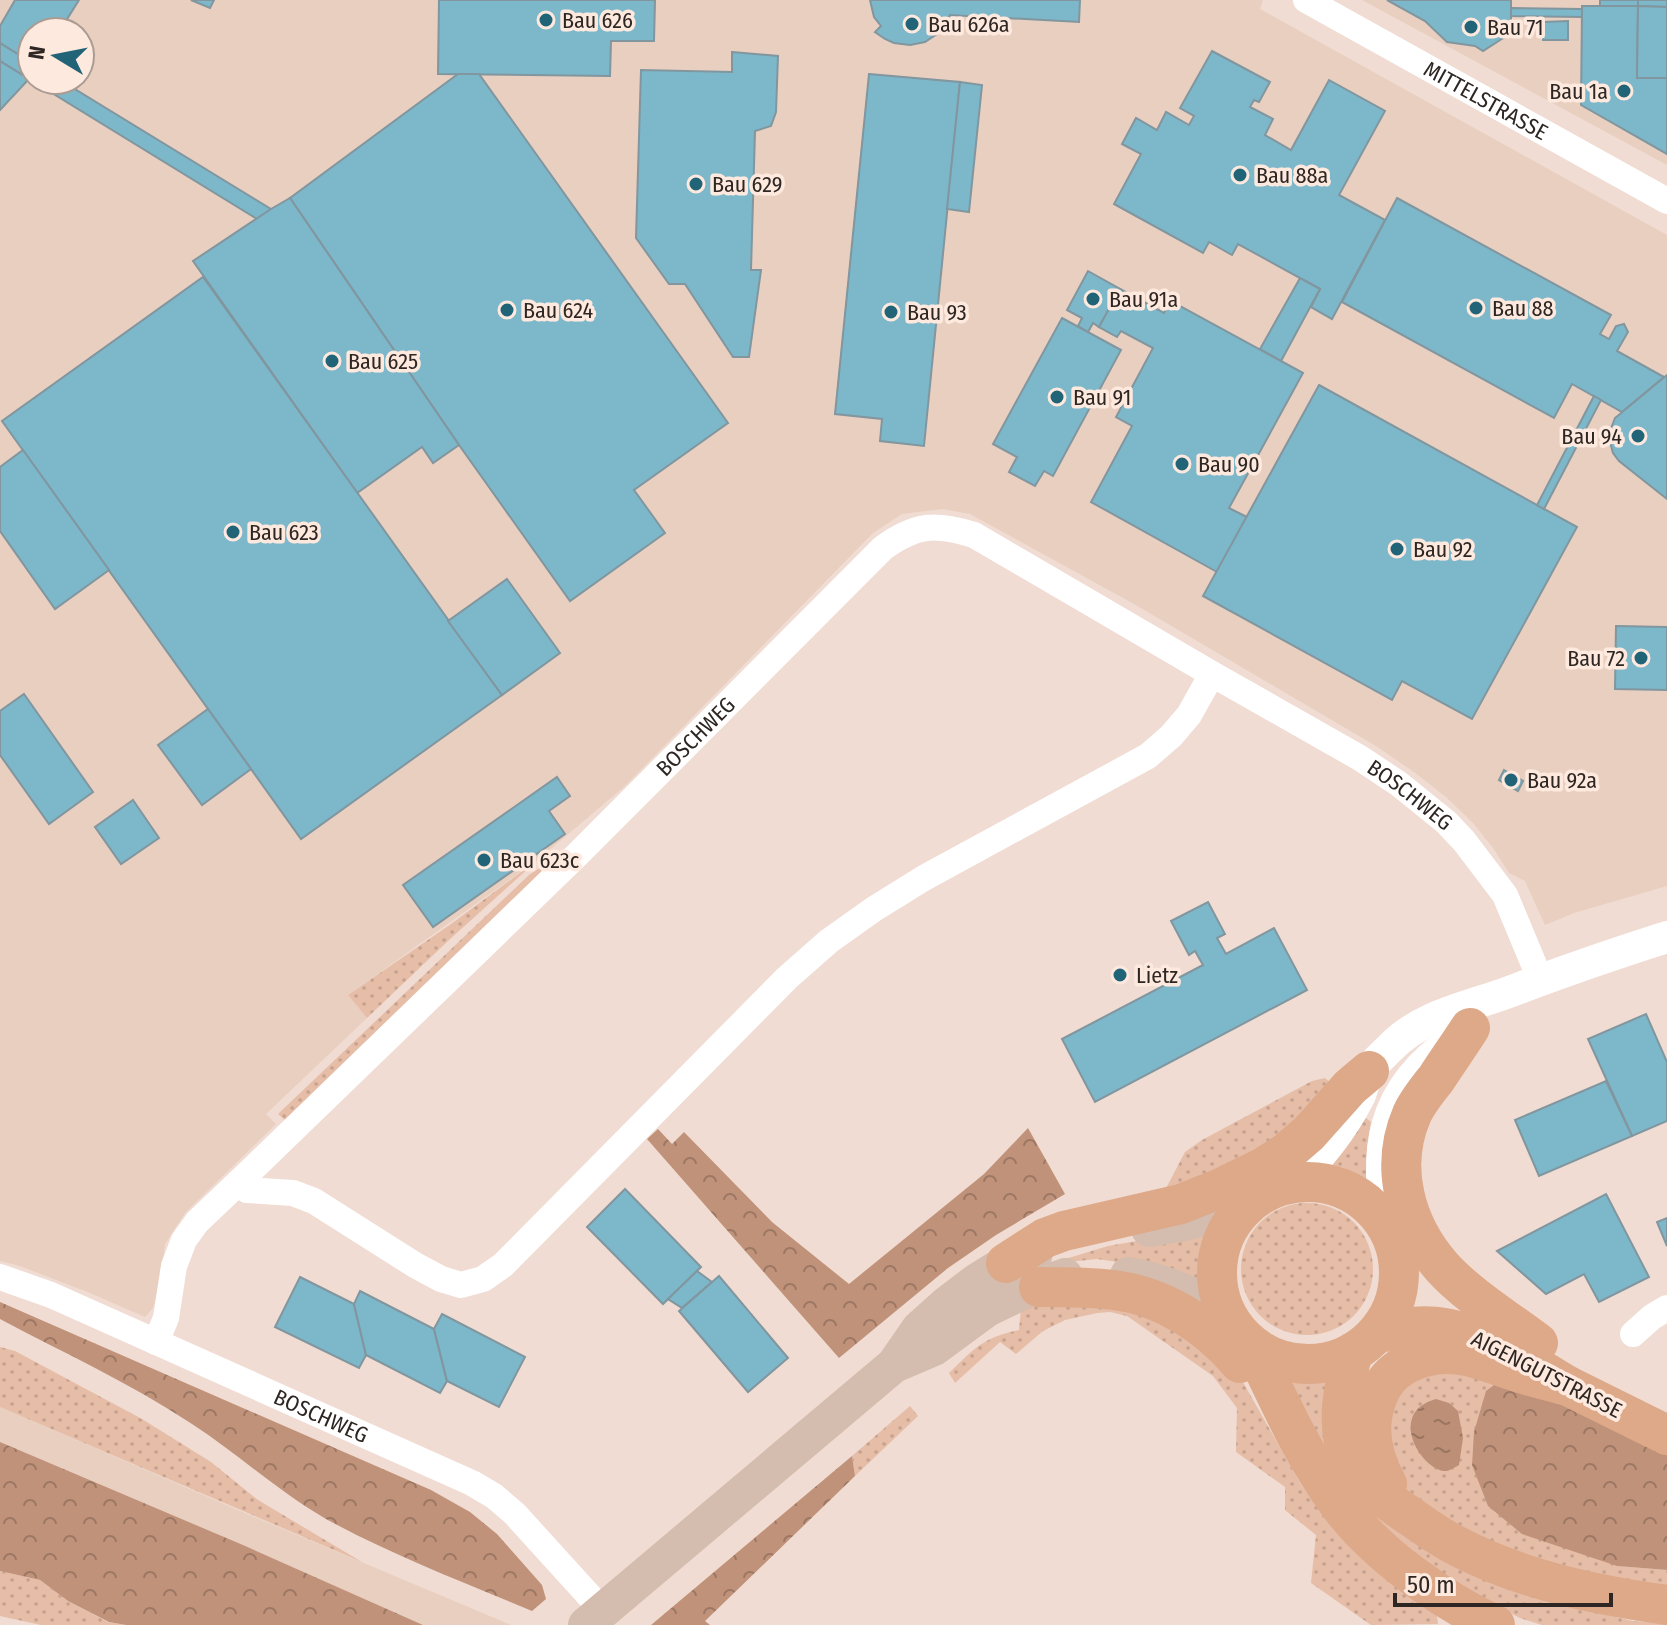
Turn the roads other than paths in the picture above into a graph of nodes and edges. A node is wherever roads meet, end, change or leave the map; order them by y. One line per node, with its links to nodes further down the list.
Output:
1 (1306, 0): 2 (street, MITTELSTRASSE)
2 (1667, 201)
3 (1212, 674): 5 (street, BOSCHWEG); 8 (street); 8 (street, BOSCHWEG)
4 (1667, 937): 5 (street)
5 (1528, 984): 6 (street); 7 (street)
6 (1470, 1028): 11 (street); 20 (main road)
7 (1369, 1071): 9 (street); 12 (main road)
8 (239, 1182): 18 (street, BOSCHWEG)
9 (1292, 1184): 10 (main road); 11 (main road)
10 (1252, 1202): 12 (main road); 16 (main road)
11 (1393, 1242): 19 (main road); 20 (main road)
12 (1006, 1263): 22 (main road)
13 (0, 1277): 18 (street, BOSCHWEG)
14 (1039, 1287): 16 (main road); 21 (main road); 22 (main road)
15 (1667, 1308): 17 (street)
16 (1227, 1315): 21 (main road)
17 (1633, 1334)
18 (156, 1342): 28 (street, BOSCHWEG)
19 (1365, 1343): 21 (main road); 23 (main road, AIGENGUTSTRASSE); 26 (main road)
20 (1538, 1343): 24 (main road, AIGENGUTSTRASSE)
21 (1244, 1352): 29 (main road)
22 (894, 1365): 28 (main road)
23 (1568, 1386): 25 (main road, AIGENGUTSTRASSE); 26 (main road)
24 (1667, 1405)
25 (1667, 1435)
26 (1403, 1511): 27 (main road)
27 (1667, 1605)
28 (594, 1618)
29 (1495, 1625)

